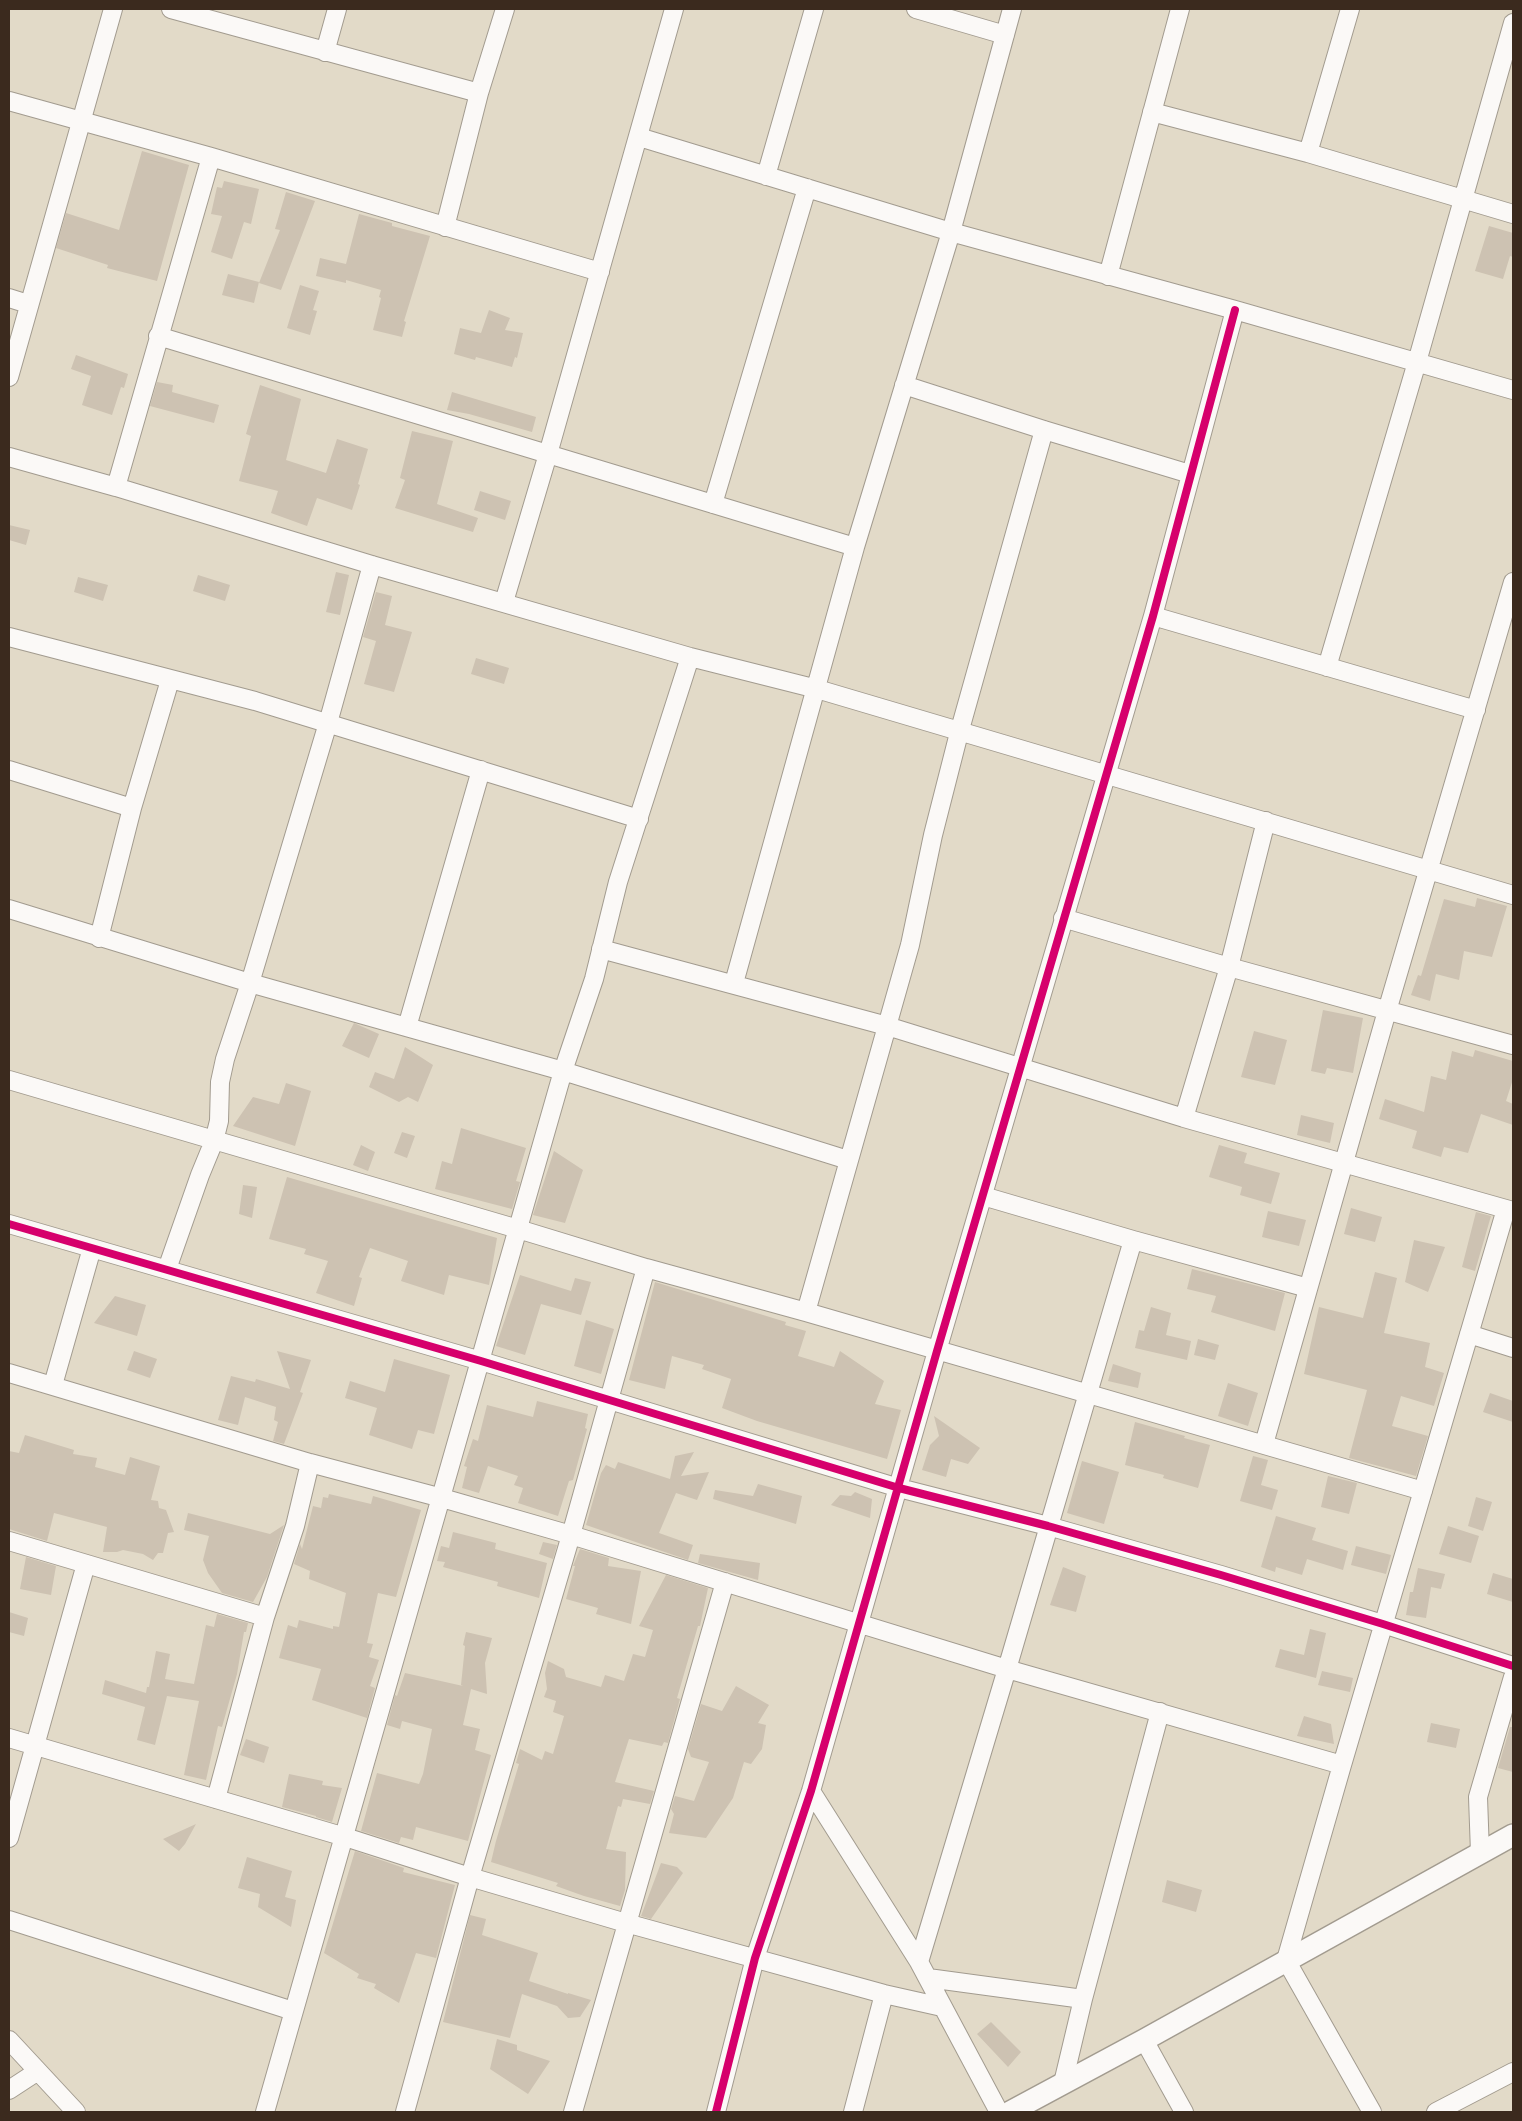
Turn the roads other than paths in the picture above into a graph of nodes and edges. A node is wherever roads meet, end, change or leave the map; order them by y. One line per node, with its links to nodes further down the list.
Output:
1 (113, 9): 17 (street)
2 (171, 9): 13 (street)
3 (337, 9): 13 (street)
4 (505, 9): 14 (street)
5 (674, 9): 18 (street)
6 (814, 9): 21 (street)
7 (916, 9): 12 (street)
8 (1012, 9): 12 (street)
9 (1180, 9): 16 (street)
10 (1350, 9): 19 (street)
11 (1513, 23): 23 (street)
12 (1005, 35): 26 (street)
13 (325, 52): 14 (street)
14 (479, 93): 25 (street)
15 (9, 101): 17 (street)
16 (1152, 112): 19 (street); 28 (street)
17 (80, 121): 20 (street); 30 (street)
18 (639, 136): 21 (street); 27 (street)
19 (1308, 153): 23 (street)
20 (211, 157): 25 (street); 32 (street)
21 (766, 176): 22 (street)
22 (807, 188): 26 (street); 42 (street)
23 (1462, 200): 24 (street); 33 (street)
24 (1513, 214)
25 (445, 228): 27 (street)
26 (951, 232): 28 (street); 35 (street)
27 (600, 272): 38 (street)
28 (1108, 276): 31 (street)
29 (9, 298): 30 (street)
30 (28, 304): 34 (street)
31 (1235, 310): 33 (street); 40 (street)
32 (158, 336): 38 (street); 41 (street)
33 (1417, 362): 36 (street); 50 (street)
34 (9, 377)
35 (904, 386): 37 (street); 43 (street)
36 (1513, 390)
37 (1044, 430): 40 (street); 55 (street)
38 (548, 454): 42 (street); 46 (street)
39 (9, 457): 41 (street)
40 (1190, 474): 47 (street)
41 (116, 487): 44 (street)
42 (712, 504): 43 (street)
43 (855, 548): 52 (street)
44 (372, 565): 46 (street); 54 (street)
45 (1513, 582): 53 (street)
46 (504, 602): 49 (street)
47 (1153, 616): 50 (street); 58 (street)
48 (9, 637): 51 (street)
49 (690, 657): 52 (street); 60 (street)
50 (1326, 667): 53 (street)
51 (170, 680): 54 (street); 59 (street)
52 (817, 690): 55 (street); 70 (street)
53 (1476, 710): 62 (street)
54 (328, 723): 57 (street); 69 (street)
55 (958, 733): 58 (street); 72 (street)
56 (9, 770): 59 (street)
57 (481, 770): 60 (street); 73 (street)
58 (1105, 775): 61 (street); 65 (street)
59 (132, 808): 66 (street)
60 (639, 819): 67 (street)
61 (1266, 821): 62 (street); 68 (street)
62 (1429, 869): 63 (street); 71 (street)
63 (1513, 895)
64 (9, 909): 66 (street)
65 (1063, 918): 68 (street); 75 (street)
66 (99, 938): 69 (street)
67 (601, 948): 70 (street); 76 (street)
68 (1229, 967): 71 (street); 78 (street)
69 (250, 983): 73 (street); 79 (street)
70 (734, 983): 72 (street)
71 (1387, 1011): 74 (street); 81 (street)
72 (888, 1026): 75 (street); 80 (street)
73 (407, 1027): 76 (street)
74 (1513, 1046)
75 (1020, 1067): 78 (street); 82 (street)
76 (564, 1071): 80 (street); 85 (street)
77 (9, 1080): 79 (street)
78 (1184, 1118): 81 (street)
79 (214, 1141): 85 (street); 89 (street)
80 (848, 1160): 91 (street)
81 (1344, 1164): 83 (street); 90 (street)
82 (983, 1196): 86 (street); 94 (street)
83 (1510, 1210): 92 (street)
84 (9, 1224): 87 (street)
85 (518, 1229): 88 (street); 95 (street)
86 (1133, 1240): 90 (street); 98 (street)
87 (92, 1248): 89 (street); 97 (street)
88 (646, 1268): 91 (street); 99 (street)
89 (167, 1269): 95 (street)
90 (1308, 1288): 100 (street)
91 (806, 1312): 94 (street)
92 (1469, 1334): 93 (street); 103 (street)
93 (1513, 1348)
94 (937, 1351): 98 (street); 102 (street)
95 (481, 1361): 99 (street); 104 (street)
96 (9, 1373): 97 (street)
97 (53, 1385): 101 (street)
98 (1086, 1394): 100 (street); 105 (street)
99 (608, 1399): 102 (street); 106 (street)
100 (1264, 1444): 103 (street)
101 (310, 1463): 104 (street); 110 (street)
102 (899, 1488): 105 (street); 111 (street)
103 (1423, 1491): 112 (street)
104 (442, 1498): 106 (street); 123 (street)
105 (1048, 1526): 112 (street); 114 (street)
106 (571, 1535): 109 (street); 126 (street)
107 (9, 1541): 108 (street)
108 (86, 1564): 110 (street); 118 (street)
109 (725, 1582): 111 (street); 128 (street)
110 (265, 1617): 121 (street)
111 (859, 1624): 114 (street); 120 (street)
112 (1383, 1624): 113 (street); 119 (street)
113 (1513, 1666)
114 (1008, 1669): 116 (street); 131 (street)
115 (1513, 1677): 125 (street)
116 (1160, 1712): 119 (street); 134 (street)
117 (9, 1738): 118 (street)
118 (35, 1746): 121 (street); 124 (street)
119 (1342, 1765): 130 (street)
120 (811, 1791): 129 (street); 131 (street)
121 (216, 1799): 123 (street)
122 (1513, 1835): 125 (street)
123 (345, 1837): 126 (street); 136 (street)
124 (9, 1838)
125 (1480, 1853): 130 (street)
126 (470, 1877): 128 (street); 145 (street)
127 (9, 1920): 136 (street)
128 (626, 1923): 129 (street); 146 (street)
129 (755, 1958): 133 (street); 147 (street)
130 (1286, 1960): 138 (street); 152 (street)
131 (919, 1962): 132 (street)
132 (928, 1978): 134 (street); 135 (street)
133 (884, 1994): 135 (street); 148 (street)
134 (1083, 1999): 141 (street)
135 (942, 2007): 149 (street)
136 (293, 2011): 144 (street)
137 (9, 2040): 139 (street)
138 (1144, 2040): 141 (street); 151 (street)
139 (38, 2071): 142 (street); 143 (street)
140 (1513, 2072): 153 (street)
141 (1063, 2083): 150 (street)
142 (9, 2090)
143 (76, 2112)
144 (265, 2112)
145 (405, 2112)
146 (573, 2112)
147 (716, 2112)
148 (854, 2112)
149 (999, 2112)
150 (1010, 2112)
151 (1184, 2112)
152 (1372, 2112)
153 (1436, 2112)

